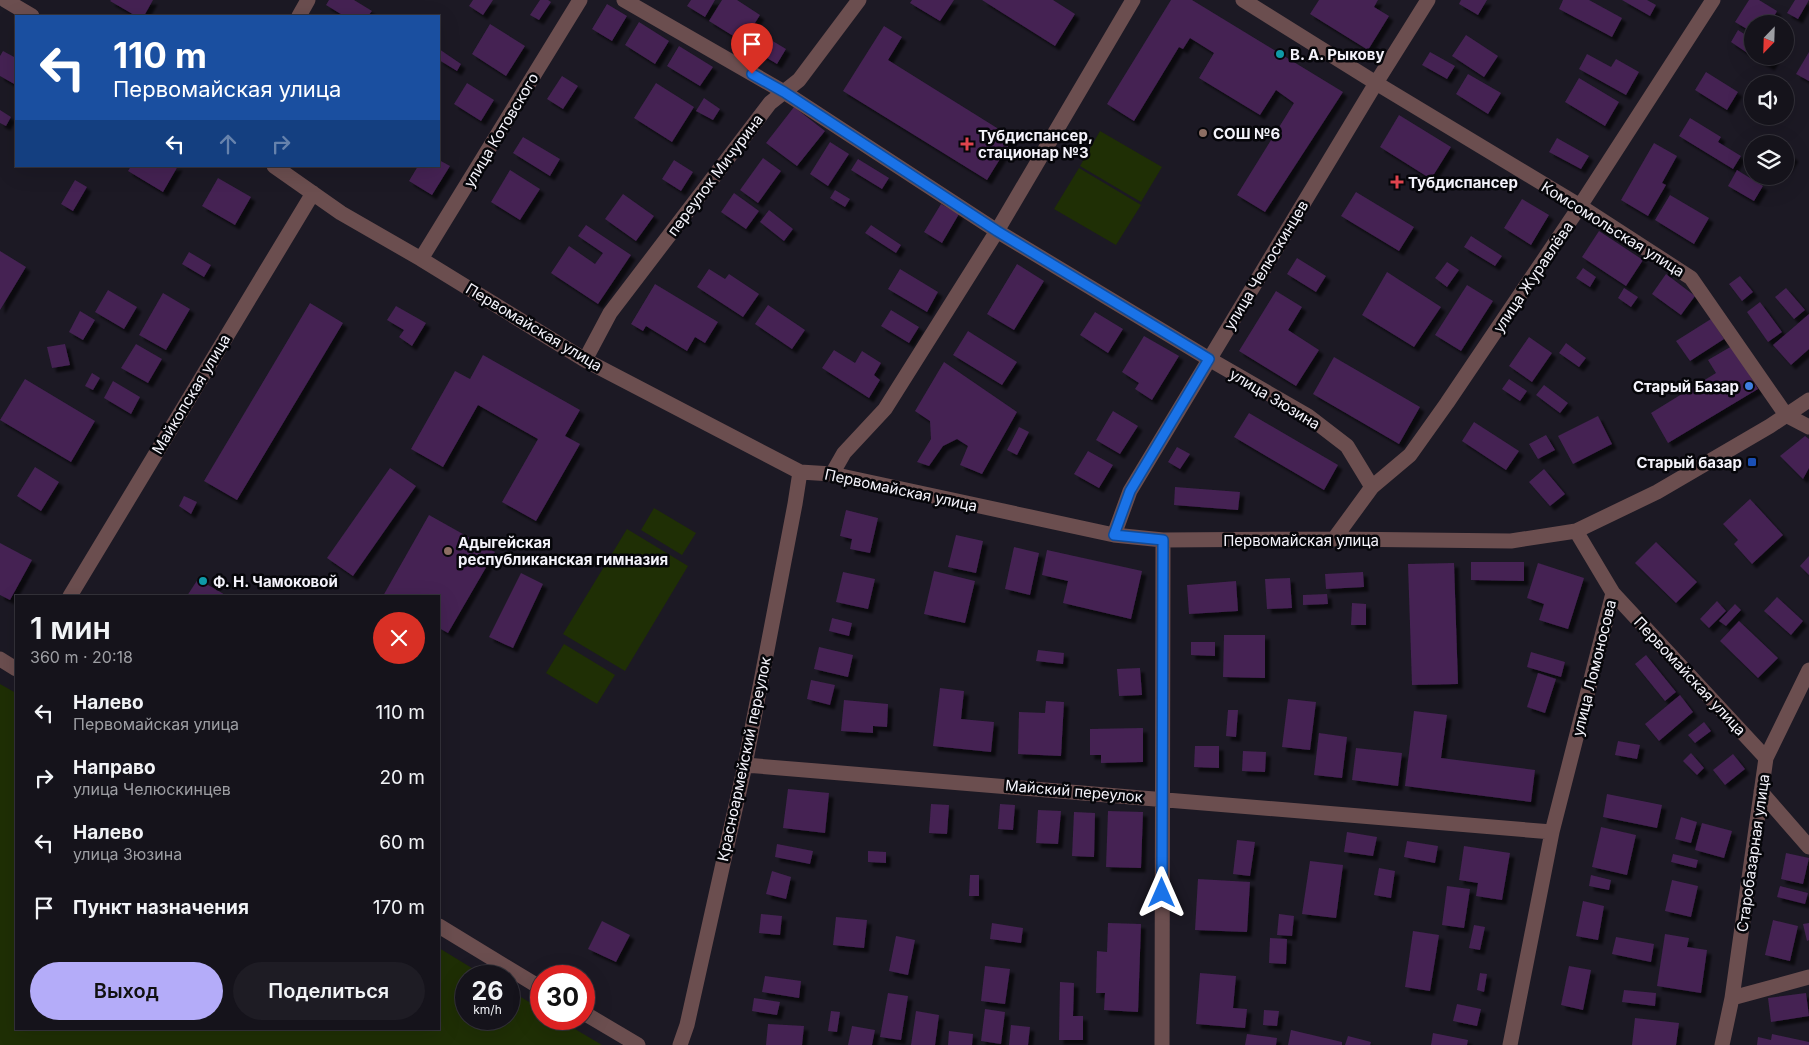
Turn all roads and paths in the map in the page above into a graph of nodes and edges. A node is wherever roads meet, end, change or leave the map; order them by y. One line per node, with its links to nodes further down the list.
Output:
1 (5, 0): 10 (street)
2 (308, 0): 11 (street)
3 (580, 0): 18 (street, улица Котовского)
4 (624, 0): 13 (street, улица Зюзина)
5 (858, 0): 13 (street, переулок Мичурина)
6 (1133, 0): 17 (street)
7 (1243, 0): 12 (street, Комсомольская улица)
8 (1428, 0): 12 (street, улица Челюскинцев)
9 (1713, 0): 16 (street, улица Журавлёва)
10 (30, 15)
11 (300, 15)
12 (1376, 83): 16 (street, Комсомольская улица); 19 (street, улица Челюскинцев)
13 (784, 92): 17 (street, улица Зюзина); 20 (street, переулок Мичурина)
14 (275, 167): 15 (street, Первомайская улица)
15 (313, 193): 18 (street, Первомайская улица); 32 (street, Майкопская улица)
16 (1580, 206): 22 (street, Комсомольская улица); 26 (street, улица Журавлёва)
17 (997, 231): 19 (street, улица Зюзина); 25 (street)
18 (422, 259): 20 (street, Первомайская улица)
19 (1209, 359): 26 (street, улица Зюзина); 28 (street, улица Челюскинцев)
20 (585, 360): 24 (street, Первомайская улица)
21 (1809, 400): 22 (street)
22 (1786, 415): 23 (street, Комсомольская улица); 27 (street)
23 (1809, 427)
24 (800, 472): 25 (street, Первомайская улица); 37 (street, Красноармейский переулок)
25 (832, 474): 28 (street, Первомайская улица)
26 (1372, 487): 29 (street, улица Журавлёва)
27 (1576, 531): 29 (street, Первомайская улица); 31 (street, улица Ломоносова)
28 (1114, 535): 30 (street, Первомайская улица)
29 (1334, 539): 30 (street, Первомайская улица)
30 (1163, 540): 39 (street)
31 (1613, 594): 36 (street, Первомайская улица); 40 (street, улица Ломоносова)
32 (71, 595)
33 (0, 659): 34 (street)
34 (15, 668)
35 (1809, 670): 36 (street, Старобазарная улица)
36 (1766, 758): 38 (street, Старобазарная улица)
37 (745, 764): 39 (street, Майский переулок); 48 (street, Красноармейский переулок)
38 (1761, 792): 41 (street); 45 (street, Старобазарная улица)
39 (1163, 799): 40 (street, Майский переулок); 49 (street)
40 (1552, 832): 50 (street, улица Ломоносова)
41 (1809, 847)
42 (440, 927): 44 (street)
43 (1809, 977): 45 (street)
44 (530, 981)
45 (1732, 998): 51 (street, Старобазарная улица)
46 (595, 1020): 47 (street)
47 (638, 1045)
48 (680, 1045)
49 (1162, 1045)
50 (1510, 1045)
51 (1722, 1045)

